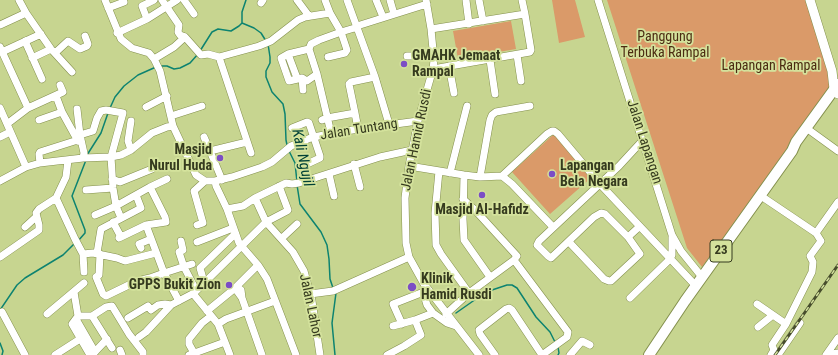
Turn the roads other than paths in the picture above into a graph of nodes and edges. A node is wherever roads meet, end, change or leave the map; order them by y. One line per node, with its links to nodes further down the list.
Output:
1 (19, 0): 21 (street)
2 (105, 0): 20 (street)
3 (154, 0): 28 (street)
4 (162, 0): 19 (street)
5 (177, 0): 19 (street)
6 (184, 0): 23 (street)
7 (297, 0): 26 (street)
8 (325, 0): 22 (street)
9 (348, 0): 32 (street)
10 (376, 0): 27 (street)
11 (390, 0): 24 (street)
12 (466, 0): 30 (street)
13 (479, 0): 29 (street)
14 (522, 0): 25 (street)
15 (598, 0): 93 (street, Jalan Lapangan)
16 (810, 0): 62 (main road)
17 (124, 2): 20 (street)
18 (426, 2): 24 (street); 33 (street, Jalan Hamid Rusdi)
19 (167, 7): 28 (street); 38 (street)
20 (108, 8): 34 (street)
21 (26, 13): 31 (street); 36 (street)
22 (330, 13): 26 (street); 35 (street)
23 (194, 14)
24 (394, 14): 27 (street)
25 (525, 14): 29 (street); 43 (street)
26 (308, 16): 46 (street)
27 (383, 17): 32 (street)
28 (147, 19): 34 (street)
29 (483, 21): 30 (street)
30 (469, 24): 33 (street)
31 (0, 25)
32 (358, 27): 35 (street); 56 (street)
33 (431, 29): 45 (street, Jalan Hamid Rusdi)
34 (117, 32): 51 (street)
35 (341, 32): 41 (street); 47 (street)
36 (41, 34): 39 (street); 42 (street)
37 (85, 36): 42 (street)
38 (185, 37): 46 (street); 51 (street)
39 (25, 42): 40 (street); 48 (street)
40 (1, 49): 50 (street)
41 (309, 49): 55 (street); 57 (street)
42 (53, 51): 48 (street); 54 (street)
43 (517, 55): 49 (street); 59 (street)
44 (407, 56): 45 (street)
45 (434, 56): 53 (street, Jalan Hamid Rusdi)
46 (219, 57): 94 (street)
47 (328, 57)
48 (32, 58): 58 (street)
49 (490, 60): 52 (street); 64 (street)
50 (3, 61): 72 (street)
51 (155, 61): 66 (street)
52 (449, 66): 53 (street); 63 (street)
53 (433, 69): 80 (street, Jalan Hamid Rusdi)
54 (72, 72)
55 (317, 74): 57 (street); 77 (street)
56 (375, 77): 75 (street); 82 (street)
57 (299, 78): 61 (street)
58 (42, 79)
59 (521, 81)
60 (60, 85): 65 (street)
61 (303, 90)
62 (837, 90): 86 (highway, 23); 98 (highway, 23)
63 (454, 93)
64 (495, 94)
65 (56, 96): 72 (street); 74 (street)
66 (167, 96): 70 (street); 76 (street)
67 (202, 106): 76 (street)
68 (467, 106): 111 (street)
69 (530, 106): 115 (street)
70 (146, 107)
71 (0, 108): 81 (street)
72 (28, 108): 81 (street)
73 (77, 109): 91 (street)
74 (62, 112): 78 (street); 91 (street)
75 (355, 113): 77 (street); 85 (street)
76 (171, 116): 83 (street)
77 (325, 119): 88 (street)
78 (39, 120)
79 (131, 121): 95 (street)
80 (418, 121): 82 (street, Jalan Tuntang); 96 (street, Jalan Hamid Rusdi)
81 (7, 124): 87 (street)
82 (389, 124): 85 (street, Jalan Tuntang)
83 (173, 126): 95 (street); 120 (street)
84 (292, 128): 92 (street)
85 (358, 129): 88 (street, Jalan Tuntang)
86 (809, 130): 98 (highway, 23); 99 (street)
87 (10, 132): 89 (street); 108 (street)
88 (331, 133): 92 (street, Jalan Tuntang)
89 (0, 137)
90 (204, 137): 97 (street)
91 (79, 138): 101 (street); 102 (street); 104 (street)
92 (313, 138): 106 (street); 118 (street, Jalan Tuntang)
93 (643, 140): 121 (street); 149 (street, Jalan Lapangan)
94 (247, 142): 97 (street); 100 (street)
95 (131, 150): 101 (street)
96 (412, 150): 105 (street); 107 (street, Jalan Hamid Rusdi)
97 (210, 151): 118 (street)
98 (792, 151): 129 (highway, 23)
99 (838, 151)
100 (251, 153)
101 (110, 157): 102 (street); 116 (street)
102 (86, 158): 103 (street)
103 (68, 160): 104 (street); 130 (street)
104 (40, 164): 108 (street)
105 (354, 164): 112 (street); 124 (street)
106 (304, 165)
107 (409, 166): 110 (street); 162 (street, Jalan Hamid Rusdi)
108 (26, 167): 119 (street)
109 (152, 169): 116 (street)
110 (439, 171): 111 (street); 177 (street)
111 (450, 173): 113 (street)
112 (329, 174): 122 (street); 128 (street)
113 (464, 175): 115 (street); 132 (street)
114 (502, 176): 115 (street); 121 (street); 145 (street)
115 (480, 177)
116 (112, 178): 125 (street)
117 (167, 179): 123 (street)
118 (219, 180): 120 (street, Jalan Tuntang); 135 (street)
119 (0, 181)
120 (205, 181): 143 (street)
121 (600, 184): 145 (street); 146 (street)
122 (279, 186): 131 (street); 140 (street)
123 (150, 187): 127 (street); 142 (street)
124 (360, 187)
125 (113, 188): 126 (street); 134 (street)
126 (86, 190)
127 (136, 195): 134 (street); 138 (street)
128 (334, 196)
129 (761, 196): 148 (street); 172 (highway, 23)
130 (56, 198): 137 (street); 159 (street)
131 (255, 198): 135 (street); 140 (street)
132 (463, 199): 164 (street); 170 (street)
133 (838, 202): 148 (street)
134 (116, 206): 136 (street); 138 (street)
135 (227, 209): 147 (street)
136 (95, 215)
137 (36, 217): 144 (street); 161 (street)
138 (121, 218): 139 (street)
139 (113, 222): 142 (street); 160 (street)
140 (266, 222): 151 (street, Jalan Lahor); 156 (street)
141 (297, 224): 151 (street)
142 (146, 225): 152 (street)
143 (197, 225)
144 (25, 226)
145 (554, 227): 155 (street)
146 (639, 227): 150 (street); 163 (street)
147 (234, 231): 154 (street); 156 (street); 171 (street)
148 (816, 233): 201 (street)
149 (672, 235): 163 (street); 172 (street, Jalan Lapangan)
150 (628, 237): 155 (street); 155 (street)
151 (282, 238): 178 (street, Jalan Lahor)
152 (151, 239): 157 (street); 158 (street)
153 (181, 241): 167 (street)
154 (197, 242)
155 (569, 242)
156 (241, 246): 166 (street); 171 (street)
157 (140, 248)
158 (156, 253): 160 (street); 169 (street)
159 (83, 254): 160 (street); 168 (street)
160 (99, 254): 180 (street)
161 (0, 256)
162 (409, 257): 178 (street); 179 (street, Jalan Hamid Rusdi)
163 (670, 259): 172 (street); 182 (street)
164 (514, 260): 170 (street); 207 (street)
165 (192, 264): 167 (street)
166 (258, 265): 174 (street); 185 (street)
167 (184, 267): 169 (street); 175 (street)
168 (84, 272)
169 (164, 273): 180 (street); 184 (street)
170 (490, 277): 177 (street)
171 (204, 282): 175 (street)
172 (699, 282): 219 (highway, 23)
173 (84, 283): 176 (street)
174 (238, 287): 189 (street); 190 (street)
175 (195, 291): 184 (street); 190 (street)
176 (74, 292): 192 (street); 196 (street)
177 (469, 293): 193 (street)
178 (310, 294): 226 (street, Jalan Lahor)
179 (432, 295): 181 (street); 193 (street, Jalan Hamid Rusdi)
180 (107, 296): 183 (street)
181 (423, 296): 191 (street); 200 (street)
182 (630, 298)
183 (100, 300)
184 (179, 301): 187 (street)
185 (276, 301): 189 (street); 225 (street)
186 (757, 304): 194 (street)
187 (172, 305): 197 (street); 206 (street)
188 (2, 312): 220 (street)
189 (247, 312): 199 (street); 224 (street)
190 (209, 313): 199 (street); 217 (street)
191 (433, 313): 198 (street); 204 (street)
192 (47, 314)
193 (446, 314): 204 (street, Jalan Hamid Rusdi)
194 (773, 315): 201 (street); 205 (street)
195 (92, 316): 196 (street); 210 (street); 222 (street)
196 (77, 317): 209 (street); 216 (street)
197 (128, 318)
198 (415, 320): 200 (street); 227 (street)
199 (218, 324): 211 (street)
200 (402, 324): 203 (street)
201 (786, 324): 231 (street)
202 (800, 324): 232 (street)
203 (393, 326)
204 (456, 326): 218 (street, Jalan Hamid Rusdi)
205 (758, 327)
206 (139, 337)
207 (567, 337): 213 (street); 229 (street)
208 (838, 338): 233 (street)
209 (80, 339): 216 (street); 221 (street)
210 (107, 339): 214 (street); 216 (street)
211 (225, 342): 217 (street); 223 (street)
212 (590, 345): 213 (street)
213 (577, 346): 230 (street)
214 (112, 348)
215 (838, 353): 233 (street)
216 (92, 354)
217 (191, 354)
218 (475, 354)
219 (651, 354)
220 (25, 355)
221 (55, 355)
222 (143, 355)
223 (230, 355)
224 (262, 355)
225 (296, 355)
226 (320, 355)
227 (387, 355)
228 (496, 355): 229 (street)
229 (542, 355)
230 (570, 355)
231 (771, 355)
232 (778, 355)
233 (827, 355)

